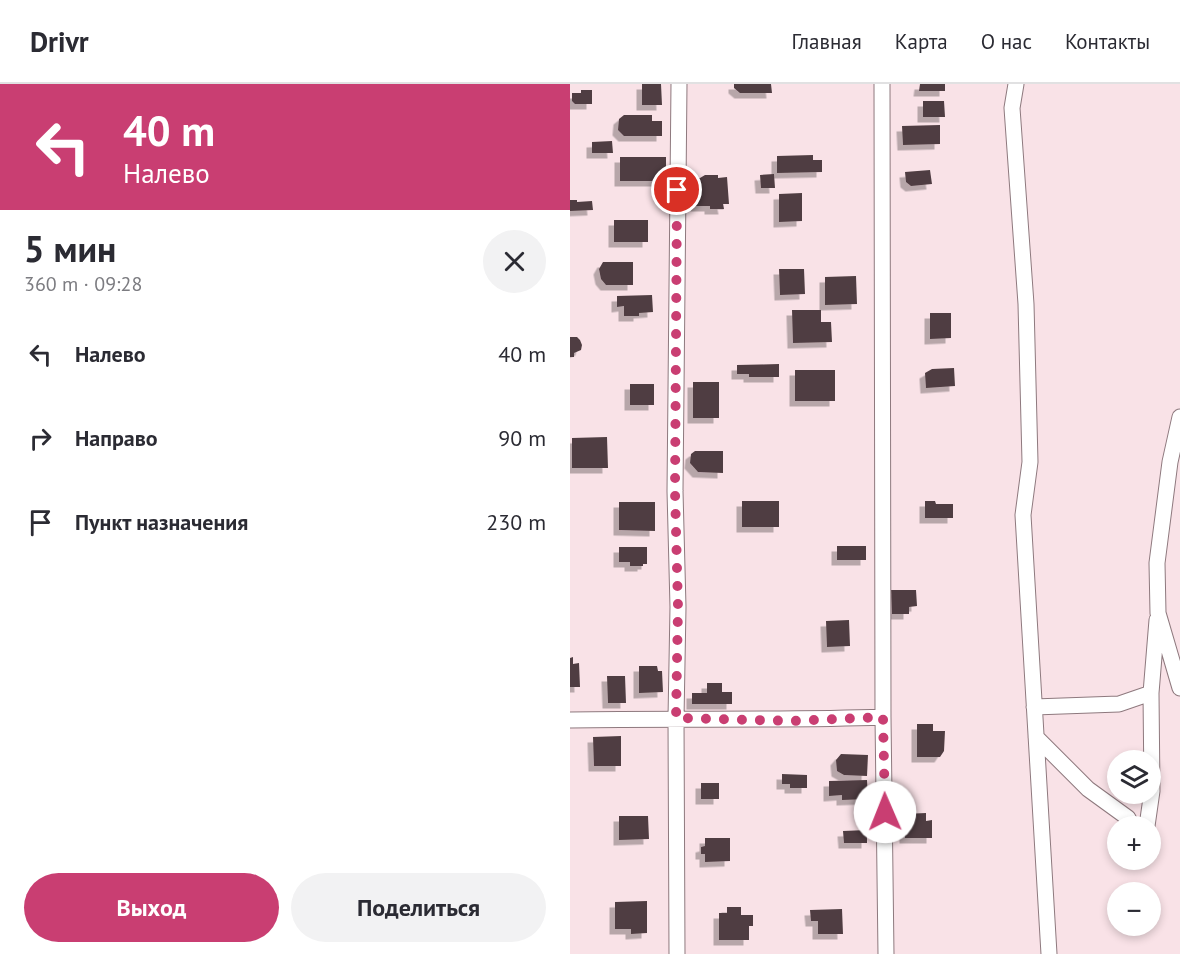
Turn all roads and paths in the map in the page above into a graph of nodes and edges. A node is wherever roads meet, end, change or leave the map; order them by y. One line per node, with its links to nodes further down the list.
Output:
1 (679, 84): 10 (street)
2 (882, 84): 9 (street)
3 (1016, 84): 8 (street)
4 (1180, 417): 5 (street)
5 (1158, 613): 6 (street); 7 (street)
6 (1180, 688)
7 (1150, 693): 8 (street); 14 (street)
8 (1034, 706): 12 (street)
9 (883, 717): 10 (street); 16 (street)
10 (676, 718): 11 (street); 15 (street)
11 (570, 720)
12 (1036, 737): 13 (street); 17 (street)
13 (1124, 816)
14 (1149, 816)
15 (677, 954)
16 (886, 954)
17 (1048, 954)

